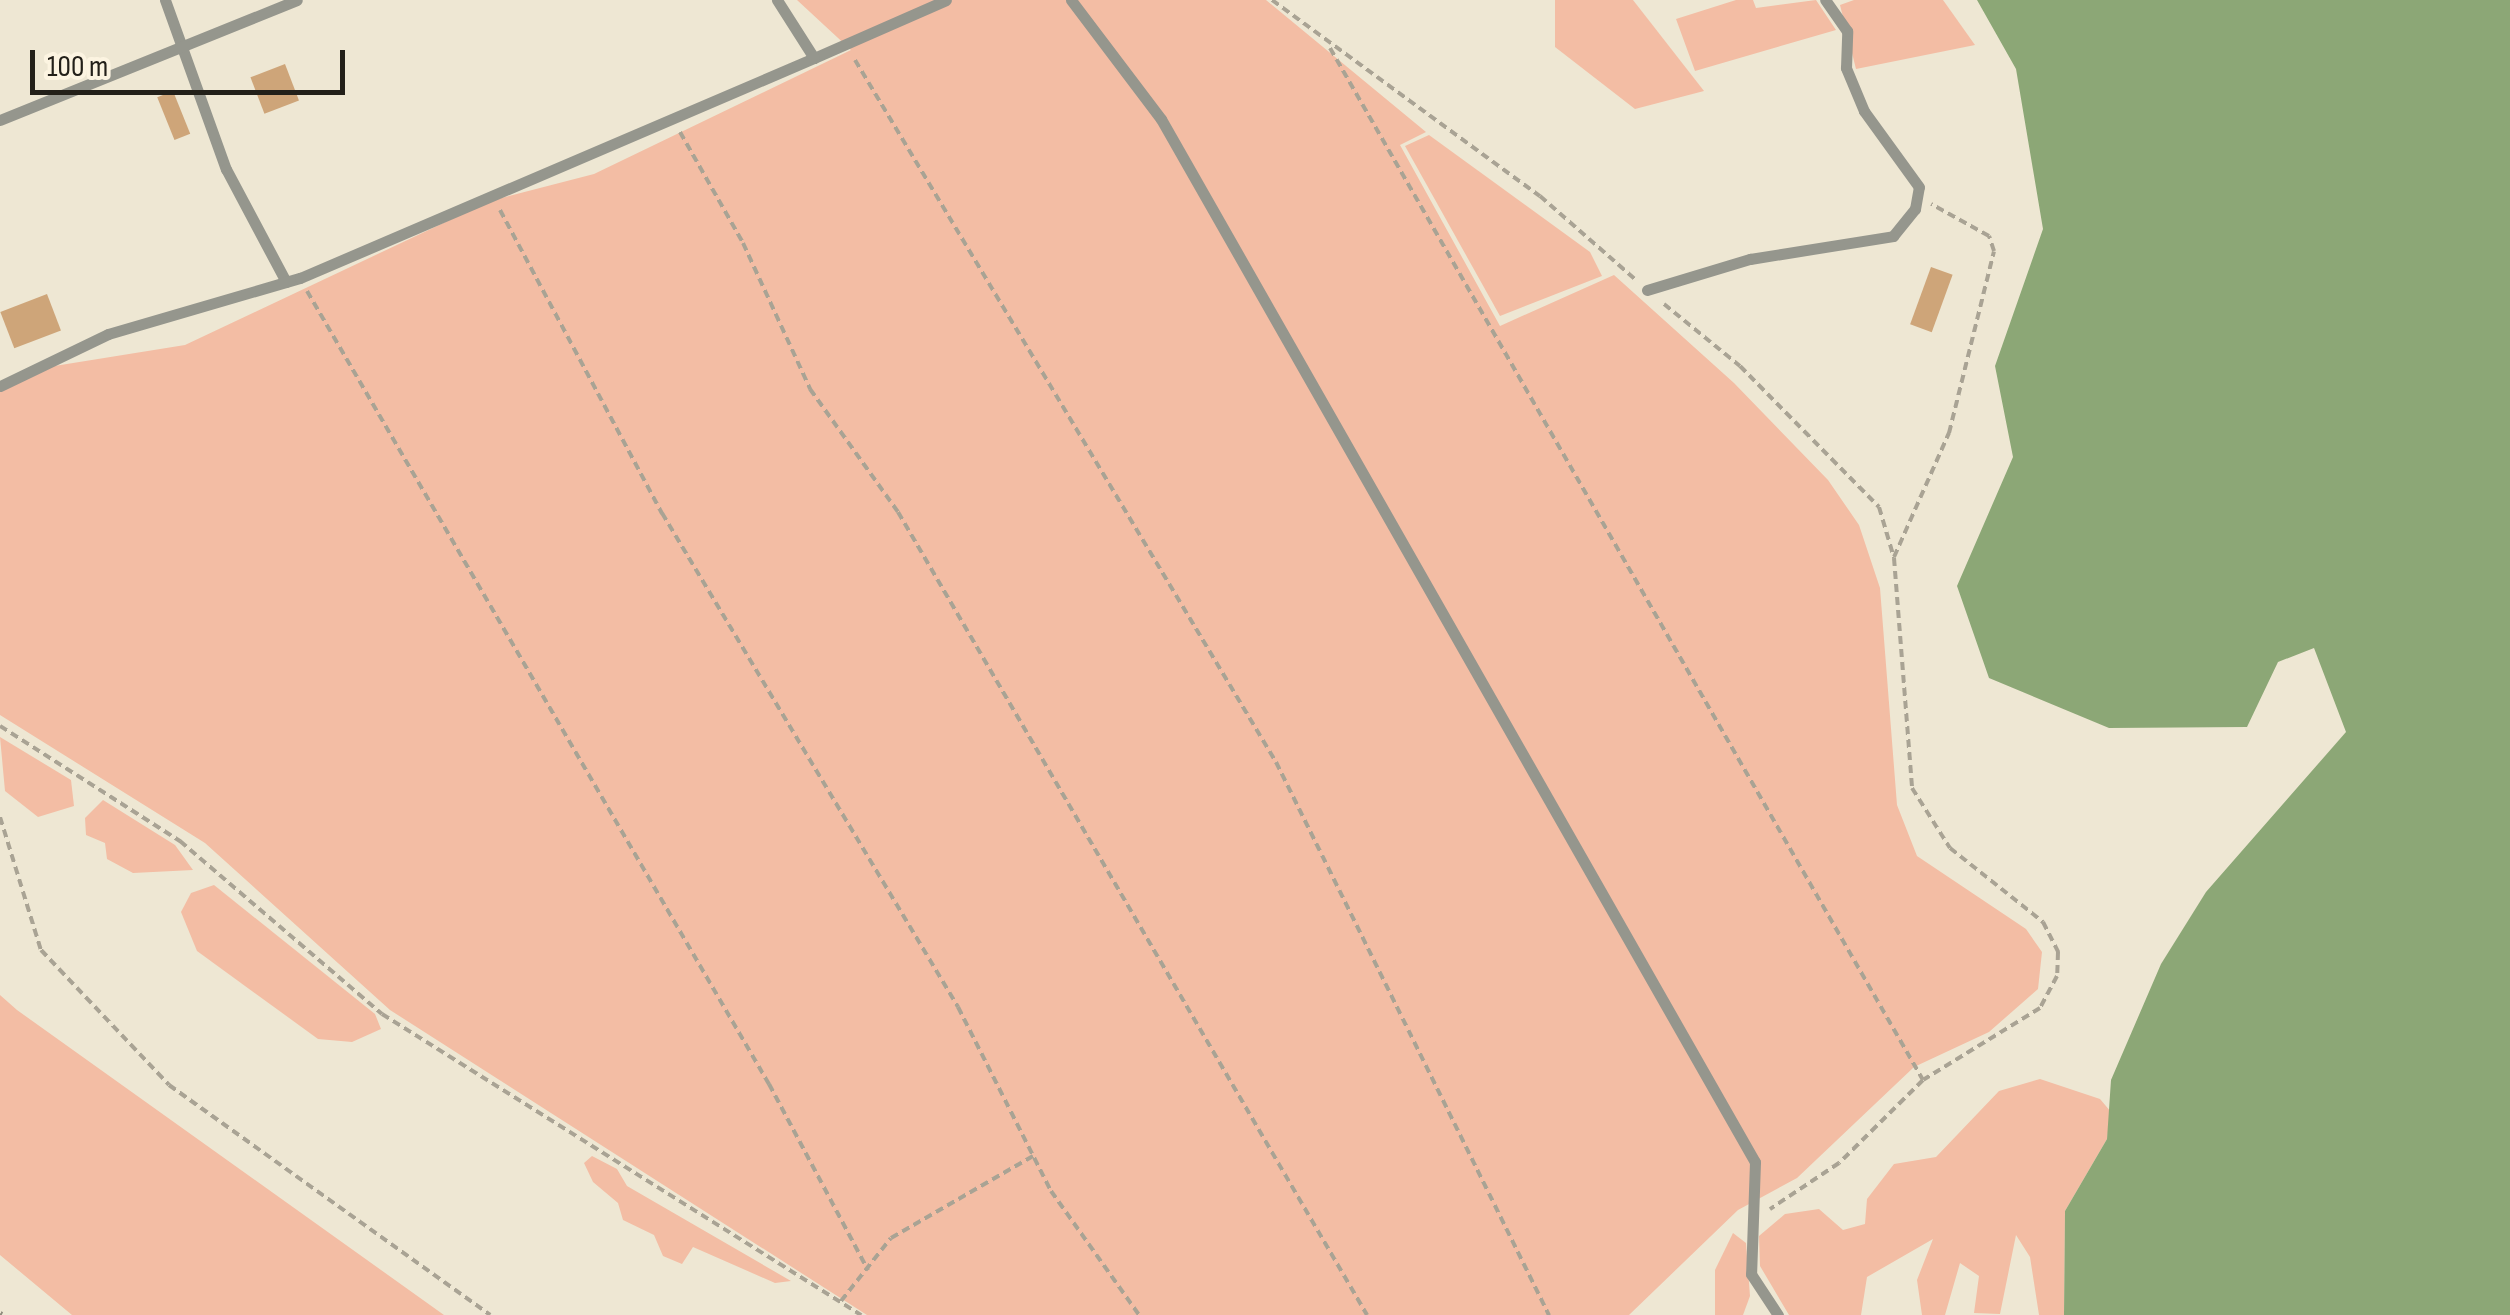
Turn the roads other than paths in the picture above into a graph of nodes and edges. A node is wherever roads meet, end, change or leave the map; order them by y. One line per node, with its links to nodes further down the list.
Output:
1 (165, 0): 7 (lane)
2 (297, 0): 7 (lane)
3 (778, 0): 8 (lane)
4 (946, 0): 8 (lane)
5 (1071, 0): 13 (lane)
6 (1826, 0): 11 (lane)
7 (184, 47): 9 (lane); 10 (lane)
8 (814, 58): 10 (lane)
9 (0, 120)
10 (286, 282): 12 (lane)
11 (1647, 290)
12 (0, 386)
13 (1778, 1315)

